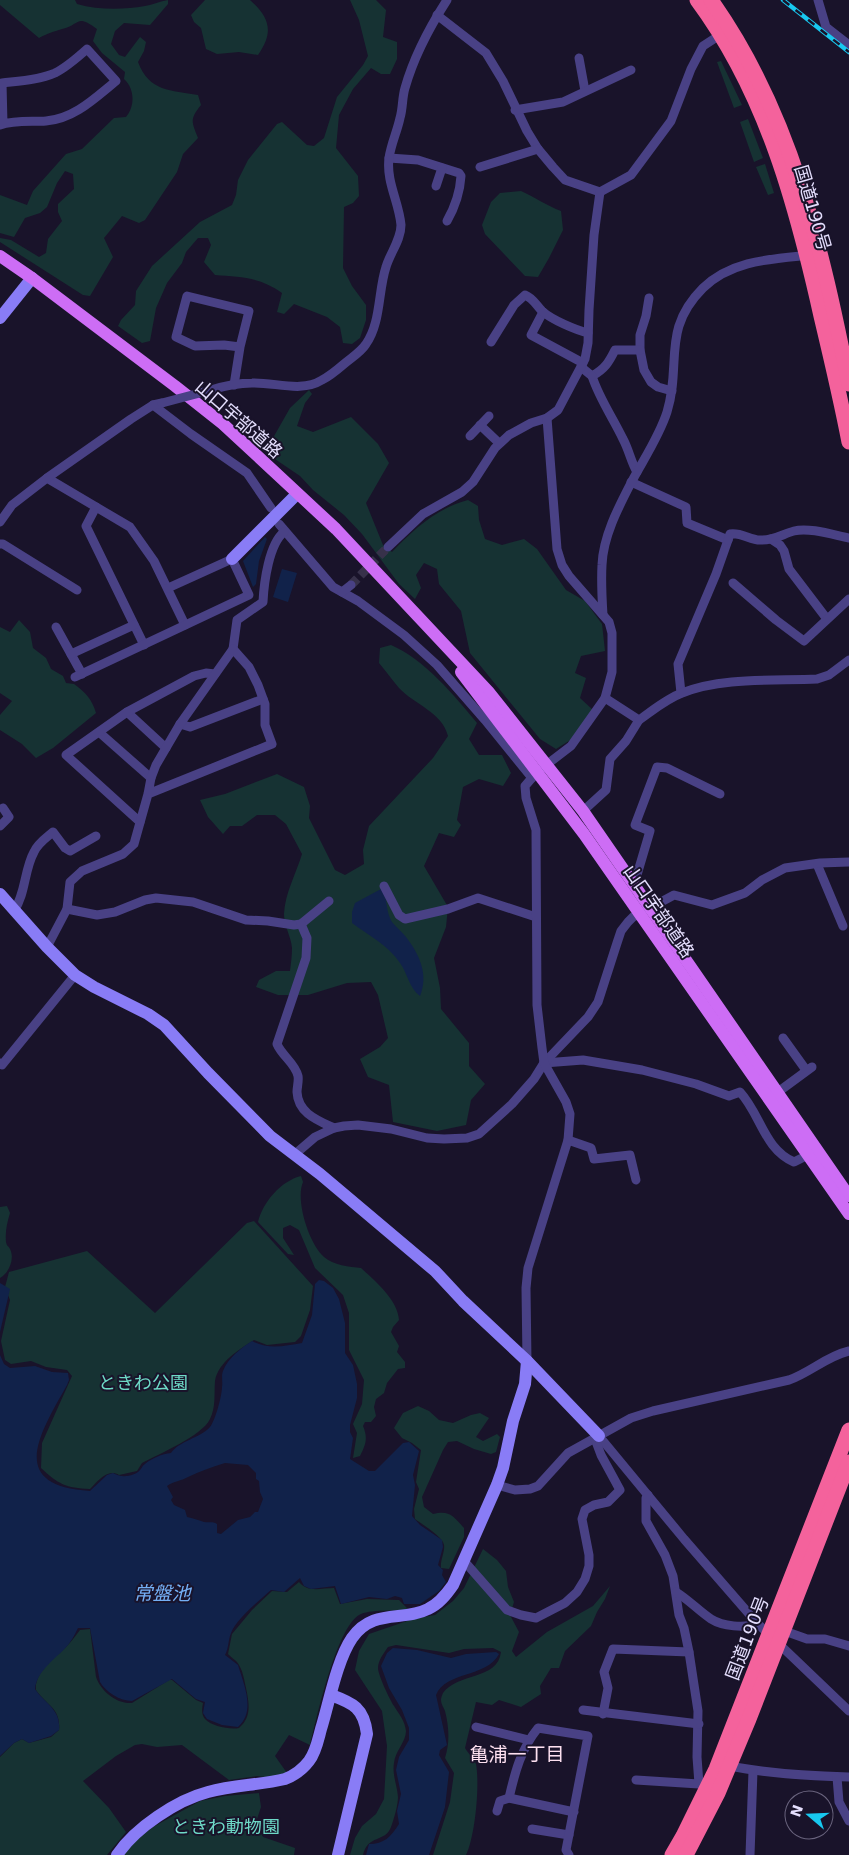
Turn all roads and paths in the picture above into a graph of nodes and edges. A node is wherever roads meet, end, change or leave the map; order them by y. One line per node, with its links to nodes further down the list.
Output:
1 (447, 0): 5 (street)
2 (697, 0): 6 (highway, 国道190号)
3 (711, 0): 6 (highway, 国道190号)
4 (818, 0): 7 (street)
5 (437, 15): 11 (street); 14 (street)
6 (726, 32): 18 (street); 20 (highway, 国道190号)
7 (849, 45)
8 (580, 58): 10 (street)
9 (631, 70): 10 (street)
10 (585, 91): 11 (street)
11 (515, 110): 13 (street)
12 (2, 124): 12 (street)
13 (538, 149): 15 (street); 18 (street)
14 (389, 158): 16 (street); 33 (street)
15 (480, 167)
16 (442, 168): 17 (street); 19 (street)
17 (436, 186)
18 (600, 192): 26 (street)
19 (447, 221)
20 (814, 254): 32 (highway, 国道190号); 34 (street); 40 (highway, 国道190号)
21 (0, 256): 22 (main road, 山口宇部道路)
22 (32, 278): 25 (street); 45 (main road, 山口宇部道路)
23 (649, 298): 29 (street)
24 (542, 312): 26 (street); 27 (street); 30 (street)
25 (0, 318)
26 (588, 333): 30 (street)
27 (491, 342)
28 (240, 348): 28 (street); 33 (street)
29 (640, 350): 31 (street); 34 (street)
30 (582, 365): 31 (street); 37 (street)
31 (592, 376): 42 (street)
32 (849, 384)
33 (234, 385): 35 (street, bridge)
34 (672, 391): 42 (street)
35 (158, 404): 43 (street); 47 (street)
36 (489, 416): 38 (street)
37 (547, 418): 41 (street); 63 (street)
38 (480, 425): 39 (street); 41 (street)
39 (470, 436)
40 (849, 442)
41 (499, 443): 55 (street)
42 (637, 472): 44 (street)
43 (47, 478): 46 (street); 48 (street)
44 (631, 482): 53 (street); 63 (street)
45 (297, 494): 56 (street); 81 (main road, 山口宇部道路)
46 (96, 507): 59 (street); 65 (street)
47 (271, 508)
48 (0, 522)
49 (278, 524): 50 (street)
50 (284, 532): 61 (street); 69 (street)
51 (849, 538): 52 (street)
52 (771, 539): 53 (street); 64 (street)
53 (728, 540): 73 (street)
54 (0, 544): 60 (street)
55 (388, 547)
56 (232, 559): 59 (street); 66 (street)
57 (733, 583): 64 (street)
58 (351, 585): 61 (street)
59 (168, 588): 66 (street)
60 (77, 590)
61 (342, 592): 81 (street)
62 (849, 599): 64 (street)
63 (603, 615): 74 (street)
64 (827, 619)
65 (134, 625): 68 (street); 70 (street)
66 (185, 625): 68 (street)
67 (56, 627): 70 (street)
68 (144, 645): 70 (street)
69 (233, 649): 72 (street); 75 (street)
70 (71, 654)
71 (849, 660): 73 (street)
72 (215, 674): 76 (street); 78 (street)
73 (681, 693): 77 (street)
74 (605, 698): 77 (street); 81 (street)
75 (263, 699): 78 (street); 83 (street)
76 (127, 712): 79 (street); 80 (street)
77 (638, 720): 86 (street)
78 (180, 724): 80 (street)
79 (100, 733): 82 (street); 87 (street)
80 (166, 748): 82 (street)
81 (539, 772): 86 (main road, 山口宇部道路); 97 (main road, 山口宇部道路); 99 (street)
82 (151, 778): 83 (street)
83 (148, 794): 87 (street)
84 (720, 794): 92 (street)
85 (2, 808): 88 (street)
86 (583, 811): 92 (main road, 山口宇部道路)
87 (140, 822): 96 (street)
88 (0, 826)
89 (96, 836): 98 (street)
90 (849, 862): 91 (street)
91 (818, 864): 97 (street); 101 (street)
92 (634, 885): 97 (main road, 山口宇部道路)
93 (384, 886): 99 (street)
94 (0, 894): 98 (street)
95 (329, 901): 100 (street)
96 (67, 909): 100 (street); 102 (street)
97 (645, 910): 106 (street); 107 (main road, 山口宇部道路); 111 (main road, 山口宇部道路)
98 (14, 911): 102 (street)
99 (536, 916): 106 (street)
100 (301, 924): 108 (street)
101 (843, 926)
102 (47, 947): 103 (street)
103 (75, 975): 105 (street); 110 (street)
104 (783, 1038): 107 (street)
105 (0, 1063)
106 (544, 1063): 108 (street); 109 (street); 111 (street)
107 (778, 1092): 112 (main road, 山口宇部道路)
108 (334, 1128): 110 (street)
109 (568, 1140): 113 (street); 118 (street)
110 (294, 1155): 118 (street)
111 (808, 1155): 116 (main road, 山口宇部道路)
112 (824, 1160): 114 (main road); 115 (main road, 山口宇部道路)
113 (636, 1180)
114 (849, 1185)
115 (849, 1196)
116 (849, 1214)
117 (849, 1351): 120 (street)
118 (527, 1361): 120 (street); 122 (street)
119 (849, 1430): 126 (highway, 国道190号)
120 (597, 1438): 122 (street); 123 (street); 124 (street)
121 (849, 1462): 126 (highway, 国道190号)
122 (497, 1485): 124 (street)
123 (648, 1495): 125 (street); 126 (street)
124 (464, 1561): 129 (street)
125 (676, 1592): 126 (street); 128 (street)
126 (772, 1631): 127 (street); 131 (street); 136 (highway, 国道190号); 141 (highway, 国道190号)
127 (849, 1646)
128 (689, 1652): 132 (street); 133 (street)
129 (331, 1695): 149 (street); 150 (street)
130 (583, 1710): 132 (street)
131 (849, 1711)
132 (603, 1714): 133 (street)
133 (698, 1724): 141 (street)
134 (476, 1727): 135 (street)
135 (529, 1740): 142 (street); 144 (street)
136 (730, 1766): 137 (street); 148 (highway, 国道190号)
137 (753, 1771): 138 (street); 153 (street)
138 (837, 1777): 139 (street); 145 (street)
139 (849, 1777)
140 (636, 1780): 141 (street)
141 (704, 1785): 152 (highway, 国道190号)
142 (509, 1798): 143 (street); 144 (street)
143 (497, 1811)
144 (574, 1812): 147 (street)
145 (849, 1821)
146 (532, 1829): 147 (street)
147 (569, 1835): 151 (street)
148 (690, 1853)
149 (117, 1855)
150 (338, 1855)
151 (569, 1855)
152 (672, 1855)
153 (750, 1855)

